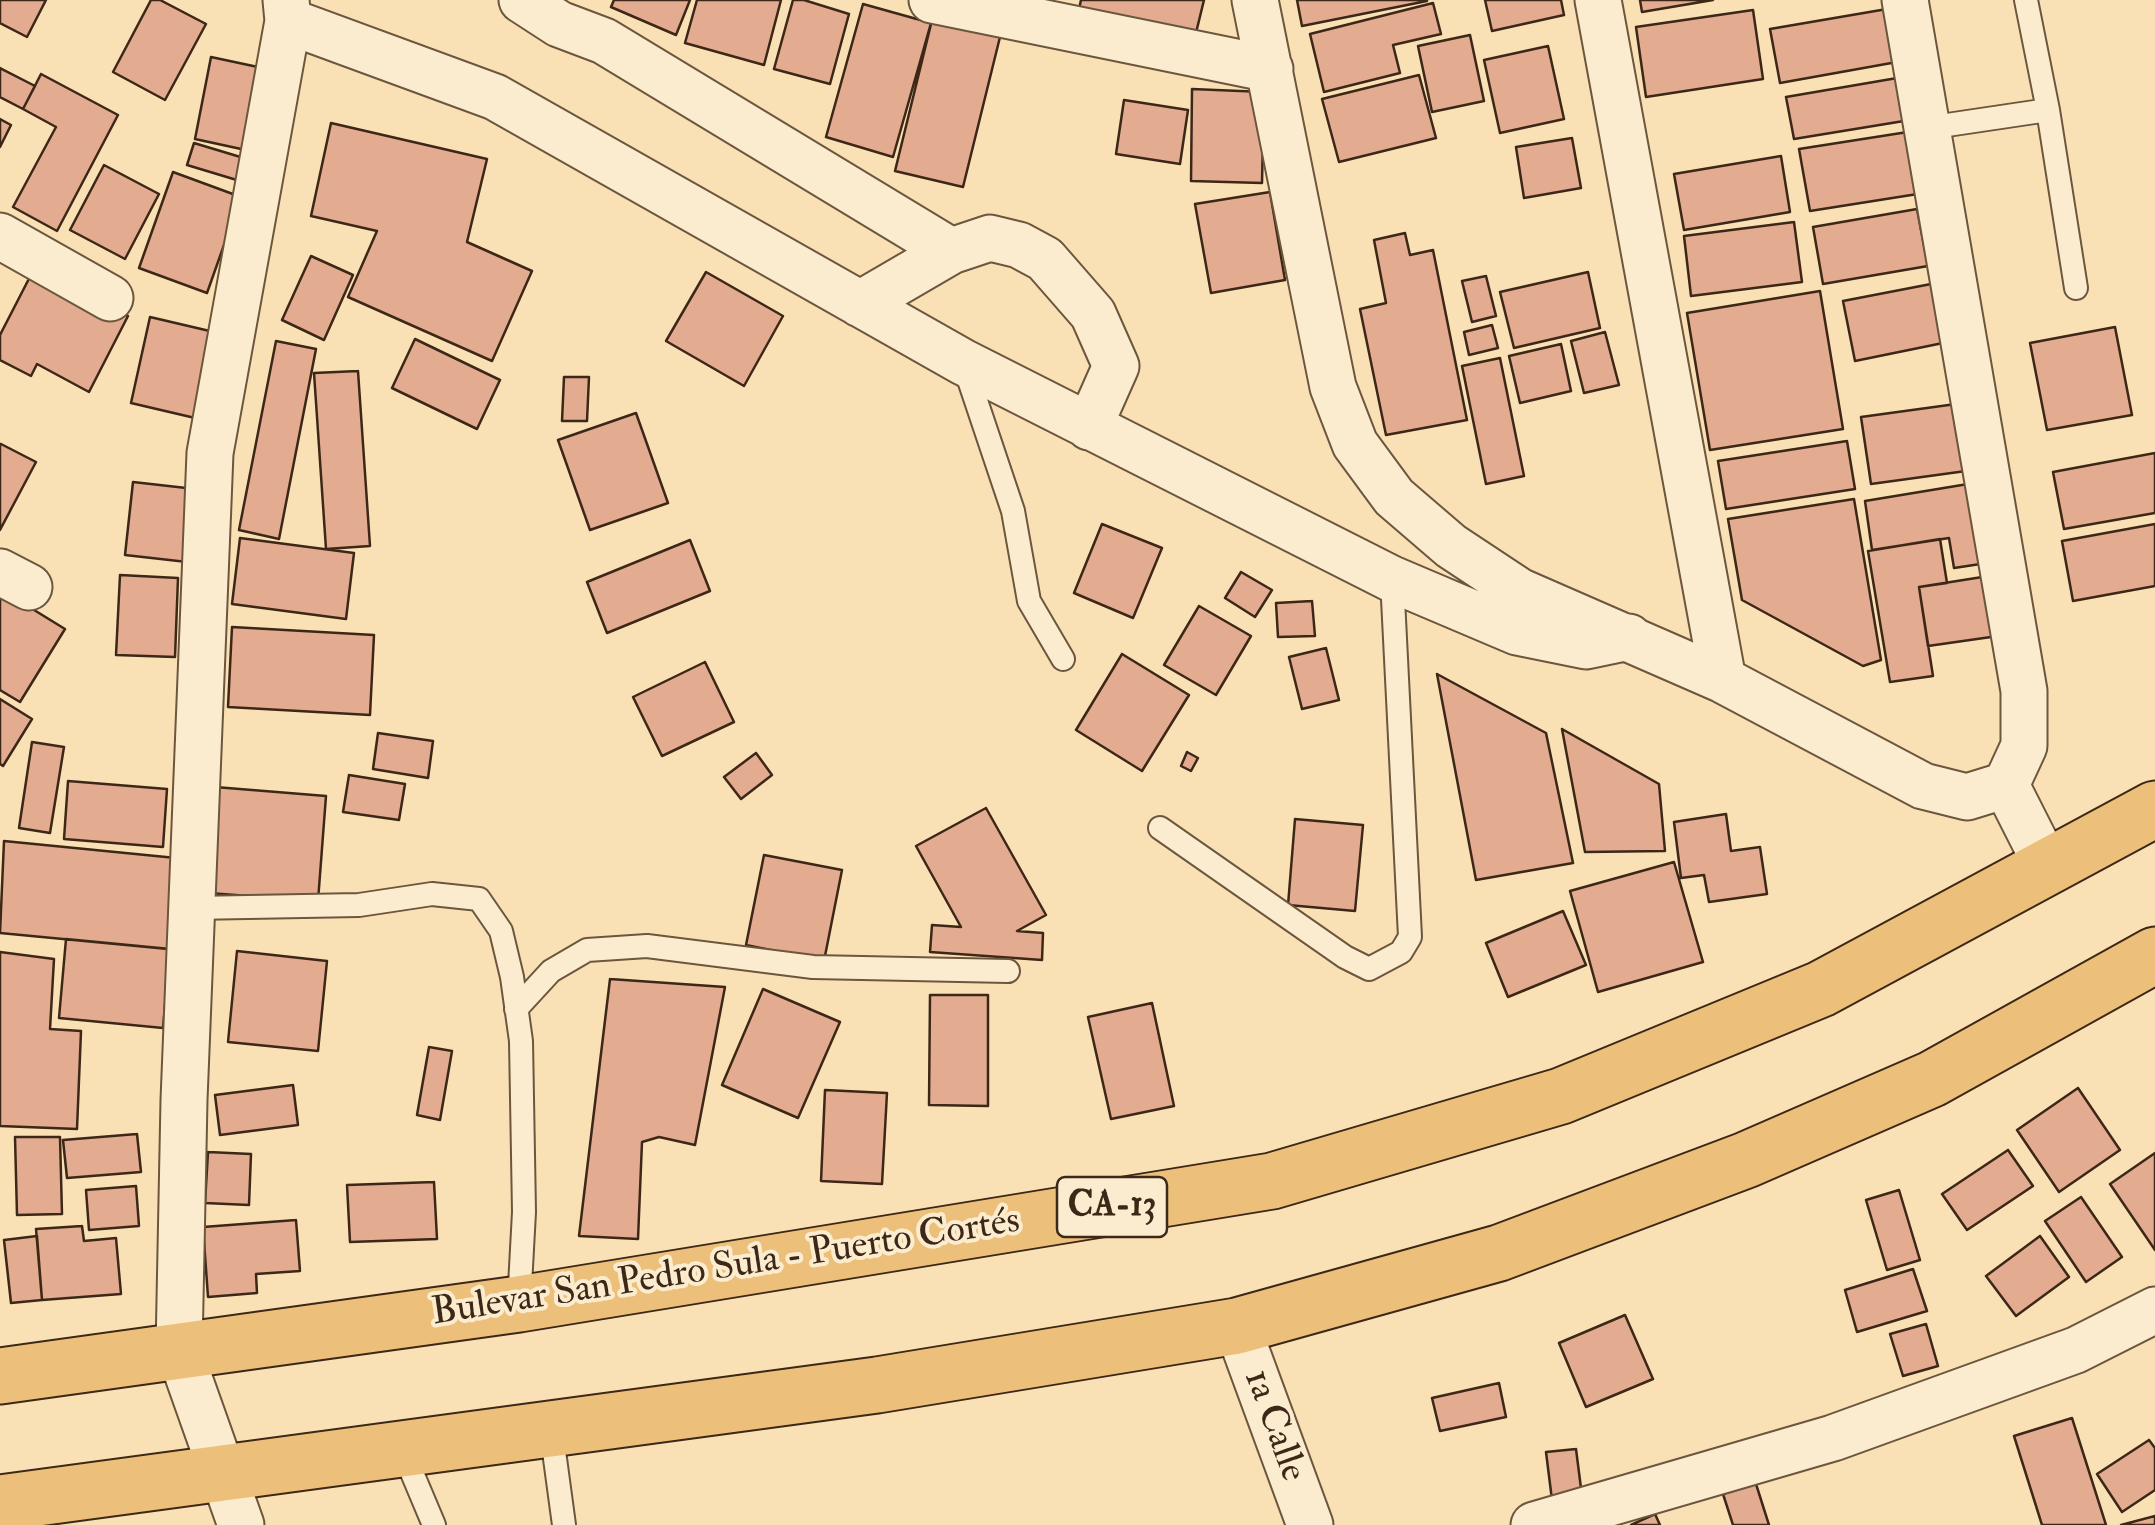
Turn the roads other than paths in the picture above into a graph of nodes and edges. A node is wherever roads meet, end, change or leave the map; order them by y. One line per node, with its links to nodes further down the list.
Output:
1 (932, 0): 8 (street)
2 (1255, 0): 8 (street)
3 (1598, 0): 21 (street)
4 (1904, 0): 10 (street)
5 (2026, 0): 9 (lane)
6 (552, 8): 12 (street)
7 (287, 11): 15 (street); 26 (street)
8 (1270, 70): 19 (street)
9 (2048, 110): 10 (lane); 13 (lane)
10 (1927, 128): 22 (street)
11 (0, 236): 14 (street)
12 (951, 251): 15 (street); 17 (street)
13 (2076, 288)
14 (110, 298)
15 (860, 304): 16 (street)
16 (963, 362): 17 (street); 20 (lane)
17 (1089, 427): 18 (street)
18 (1392, 579): 19 (street); 24 (lane)
19 (1629, 637): 21 (street)
20 (1063, 659)
21 (1723, 680): 22 (street)
22 (2006, 785): 25 (street)
23 (2155, 809): 25 (highway, Bulevar San Pedro Sula - Puerto Cortés / CA-13)
24 (1160, 828)
25 (2048, 866): 30 (highway, Bulevar San Pedro Sula - Puerto Cortés / CA-13)
26 (193, 908): 29 (lane); 33 (street)
27 (2155, 955): 32 (highway)
28 (1008, 970): 29 (lane)
29 (516, 1009): 30 (lane)
30 (519, 1304): 33 (highway, Bulevar San Pedro Sula - Puerto Cortés / CA-13)
31 (2155, 1310): 43 (street)
32 (1237, 1326): 35 (highway); 42 (street, 1a Calle)
33 (179, 1350): 34 (highway, Bulevar San Pedro Sula - Puerto Cortés / CA-13); 37 (street)
34 (0, 1376)
35 (551, 1429): 36 (highway); 41 (lane)
36 (402, 1449): 37 (highway); 40 (lane)
37 (221, 1474): 38 (highway); 39 (street)
38 (0, 1503)
39 (241, 1525)
40 (434, 1525)
41 (564, 1525)
42 (1310, 1525)
43 (1534, 1525)

